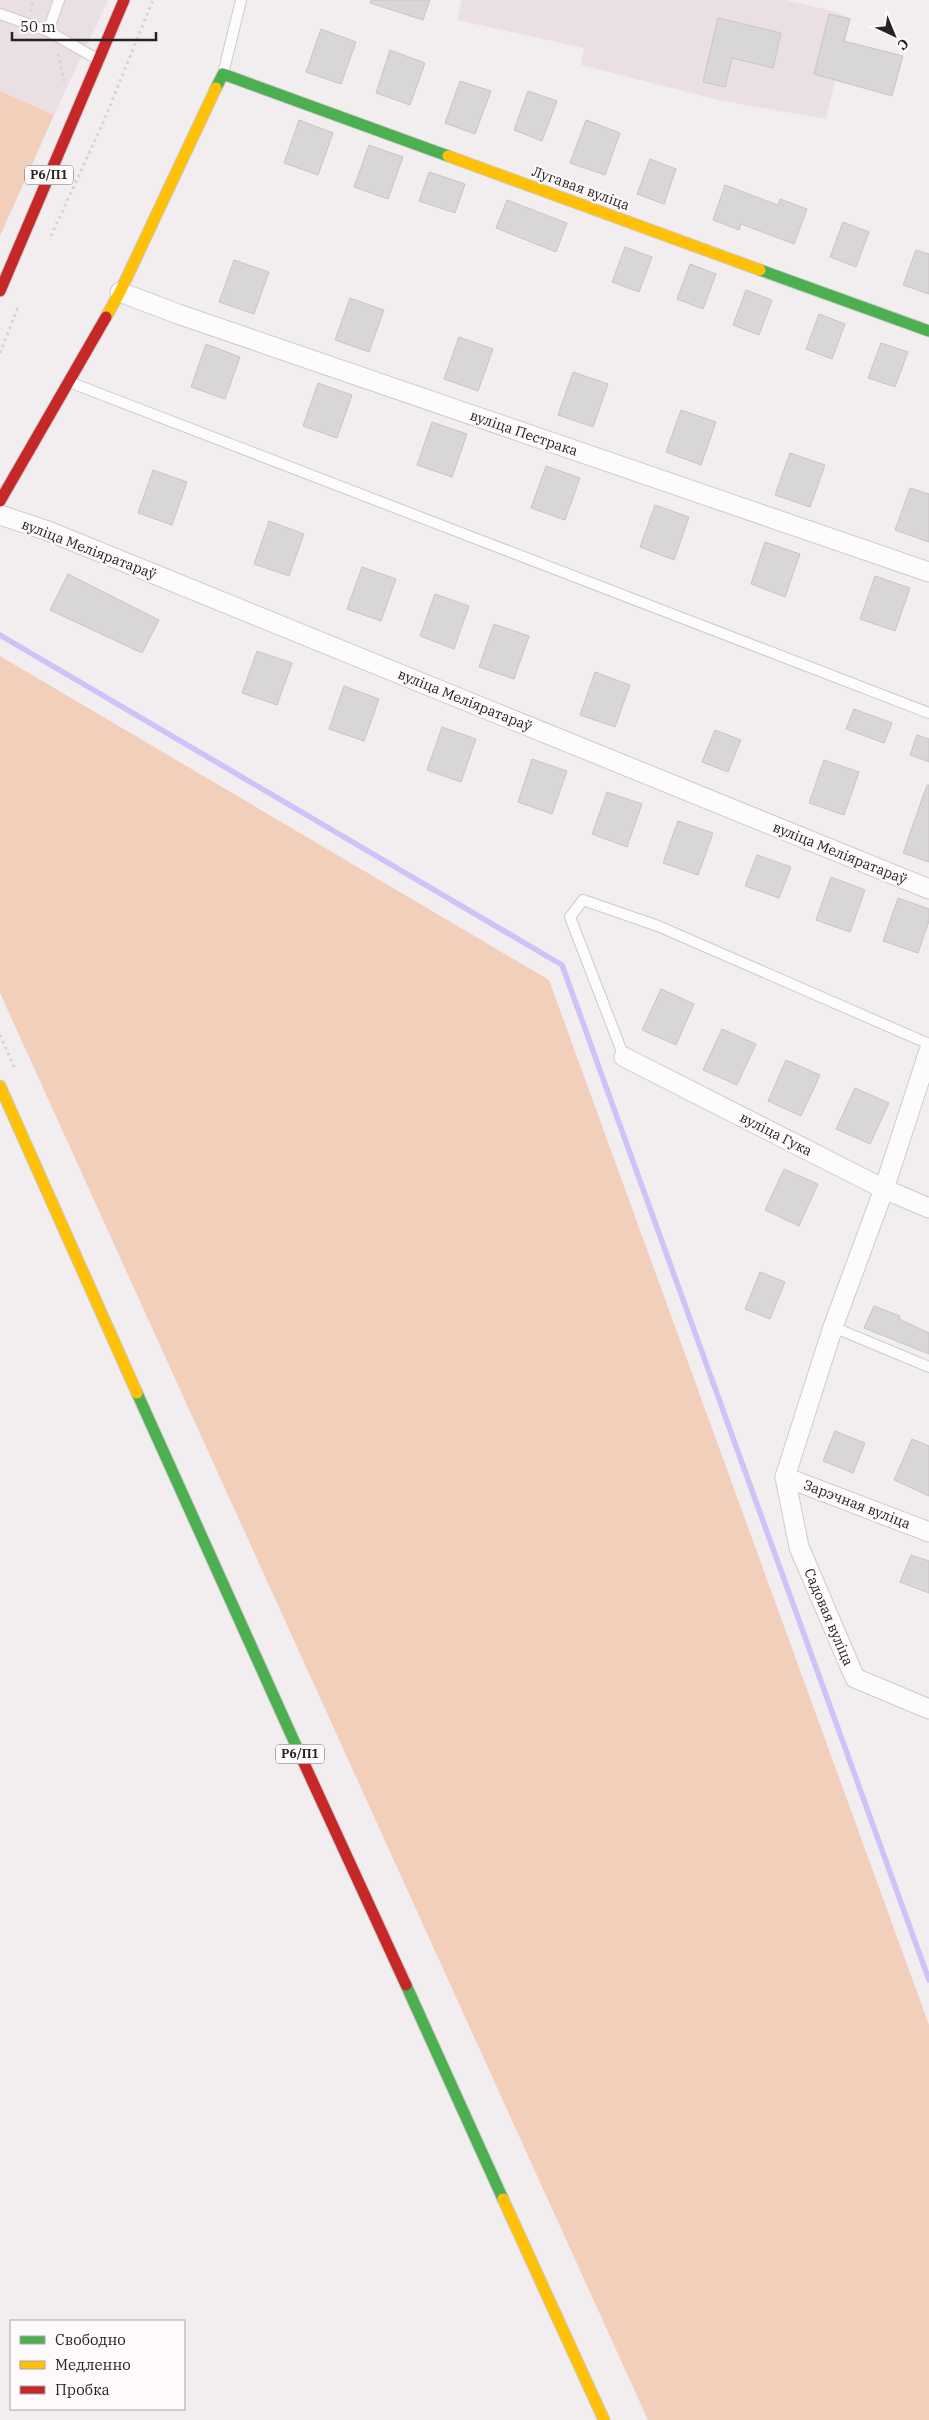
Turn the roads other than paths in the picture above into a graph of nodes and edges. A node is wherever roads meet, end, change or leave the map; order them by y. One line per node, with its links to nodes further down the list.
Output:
1 (59, 0): 5 (lane)
2 (124, 0): 6 (main road, Р6/П1)
3 (241, 0): 7 (lane)
4 (0, 14): 5 (lane)
5 (48, 31): 6 (lane)
6 (99, 60): 8 (main road, Р6/П1)
7 (223, 74): 9 (main road); 10 (main road, Лугавая вуліца)
8 (0, 291)
9 (120, 292): 11 (main road); 14 (street, вуліца Пестрака)
10 (929, 331)
11 (69, 382): 12 (main road); 15 (lane)
12 (0, 500)
13 (0, 515): 16 (street, вуліца Меліяратараў)
14 (929, 572)
15 (929, 713)
16 (929, 888)
17 (929, 1044): 19 (lane)
18 (929, 1051): 21 (street)
19 (624, 1057): 21 (street, вуліца Гука)
20 (0, 1086): 28 (main road, Р6/П1)
21 (884, 1189): 22 (street, вуліца Гука); 23 (street)
22 (929, 1208)
23 (833, 1327): 24 (lane); 25 (street)
24 (929, 1367)
25 (786, 1477): 26 (street, Зарэчная вуліца); 27 (street, Садовая вуліца)
26 (929, 1532)
27 (929, 1710)
28 (604, 2420)

